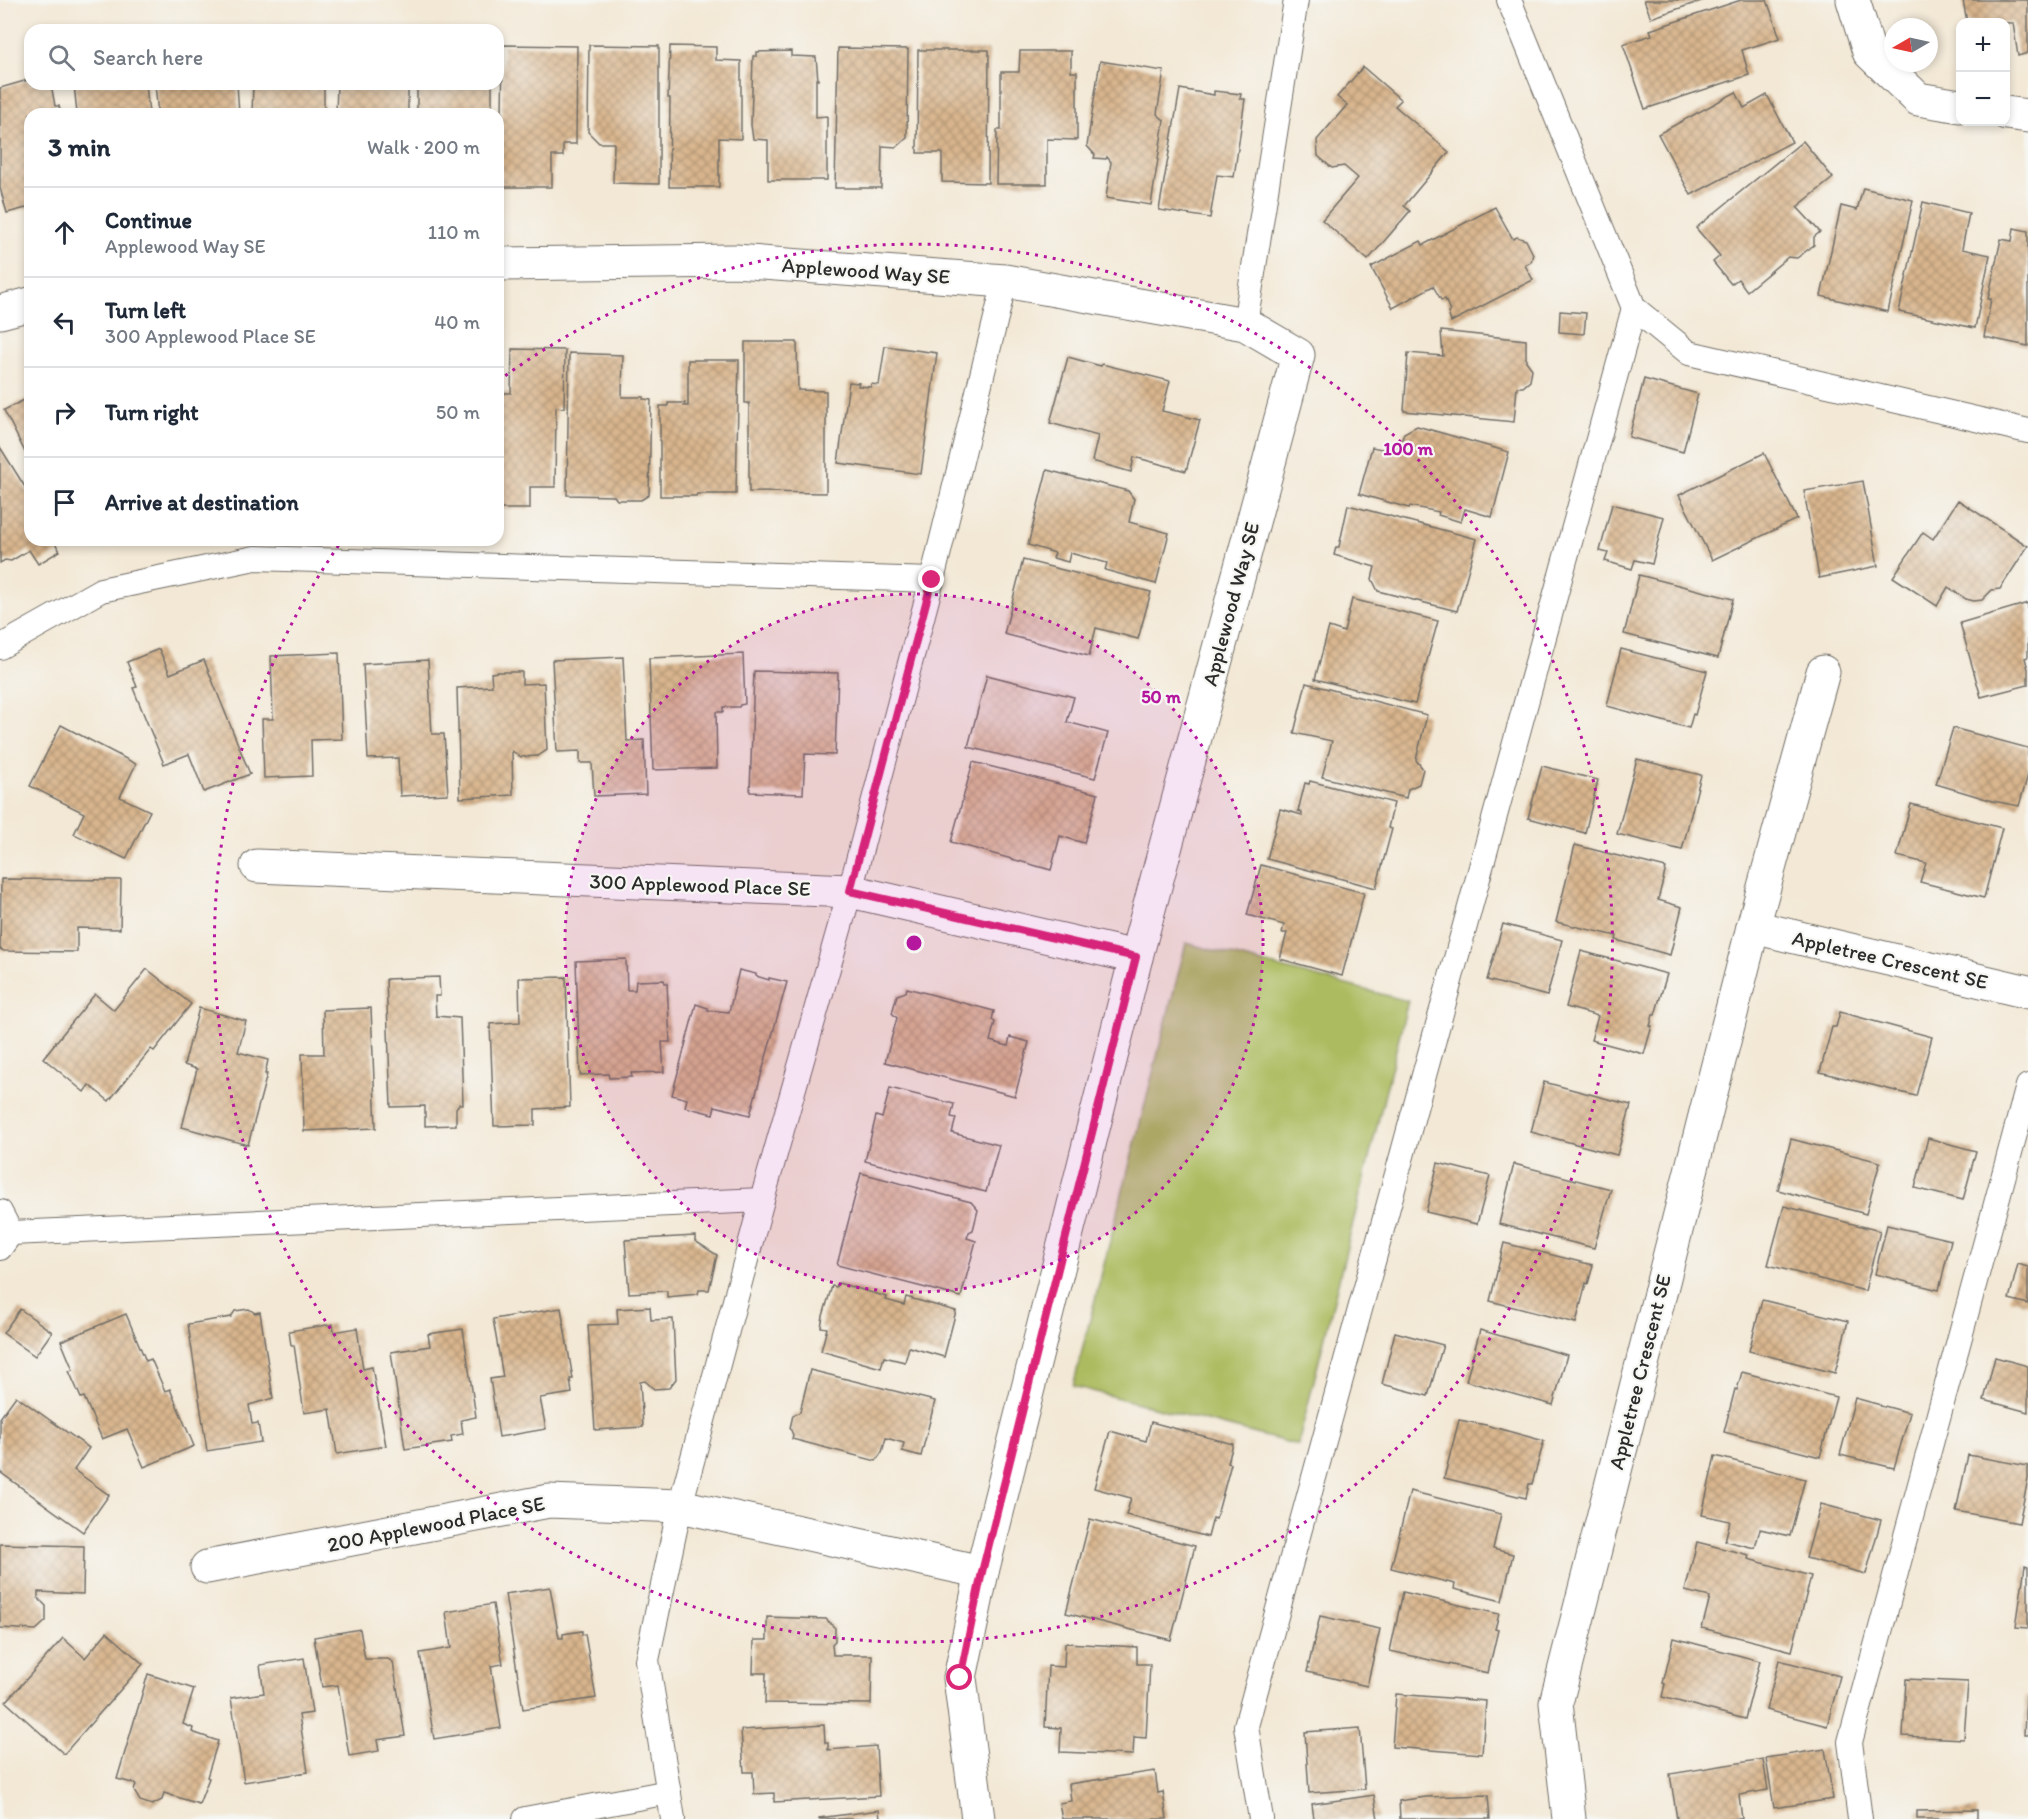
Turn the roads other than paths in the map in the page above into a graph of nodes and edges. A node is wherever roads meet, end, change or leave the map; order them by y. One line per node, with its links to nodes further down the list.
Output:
1 (1296, 0): 12 (lane)
2 (1509, 0): 10 (lane)
3 (1853, 0): 4 (street)
4 (1956, 105)
5 (2010, 114): 6 (street)
6 (2028, 116)
7 (504, 264): 8 (street, Applewood Way SE)
8 (1005, 281): 12 (street, Applewood Way SE); 14 (lane)
9 (24, 306): 11 (street)
10 (1634, 308): 13 (lane); 33 (lane)
11 (0, 312)
12 (1245, 324): 20 (street, Applewood Way SE)
13 (2028, 431)
14 (932, 580): 15 (lane); 18 (lane)
15 (0, 647)
16 (1823, 672): 19 (street, Appletree Crescent SE)
17 (257, 866): 18 (street, 300 Applewood Place SE)
18 (850, 891): 20 (street, 300 Applewood Place SE); 23 (lane)
19 (1753, 927): 21 (street, Appletree Crescent SE); 34 (street, Appletree Crescent SE)
20 (1136, 957): 28 (street, Applewood Way SE)
21 (2028, 992)
22 (2028, 1086): 35 (lane)
23 (762, 1200): 25 (lane); 26 (lane)
24 (0, 1212): 25 (lane)
25 (6, 1240)
26 (680, 1506): 27 (street, 200 Applewood Place SE); 28 (street, 200 Applewood Place SE); 29 (lane)
27 (207, 1567)
28 (982, 1572): 32 (street, Applewood Way SE)
29 (669, 1792): 30 (lane); 31 (lane)
30 (525, 1819)
31 (674, 1819)
32 (978, 1819)
33 (1261, 1819)
34 (1569, 1819)
35 (1860, 1819)

